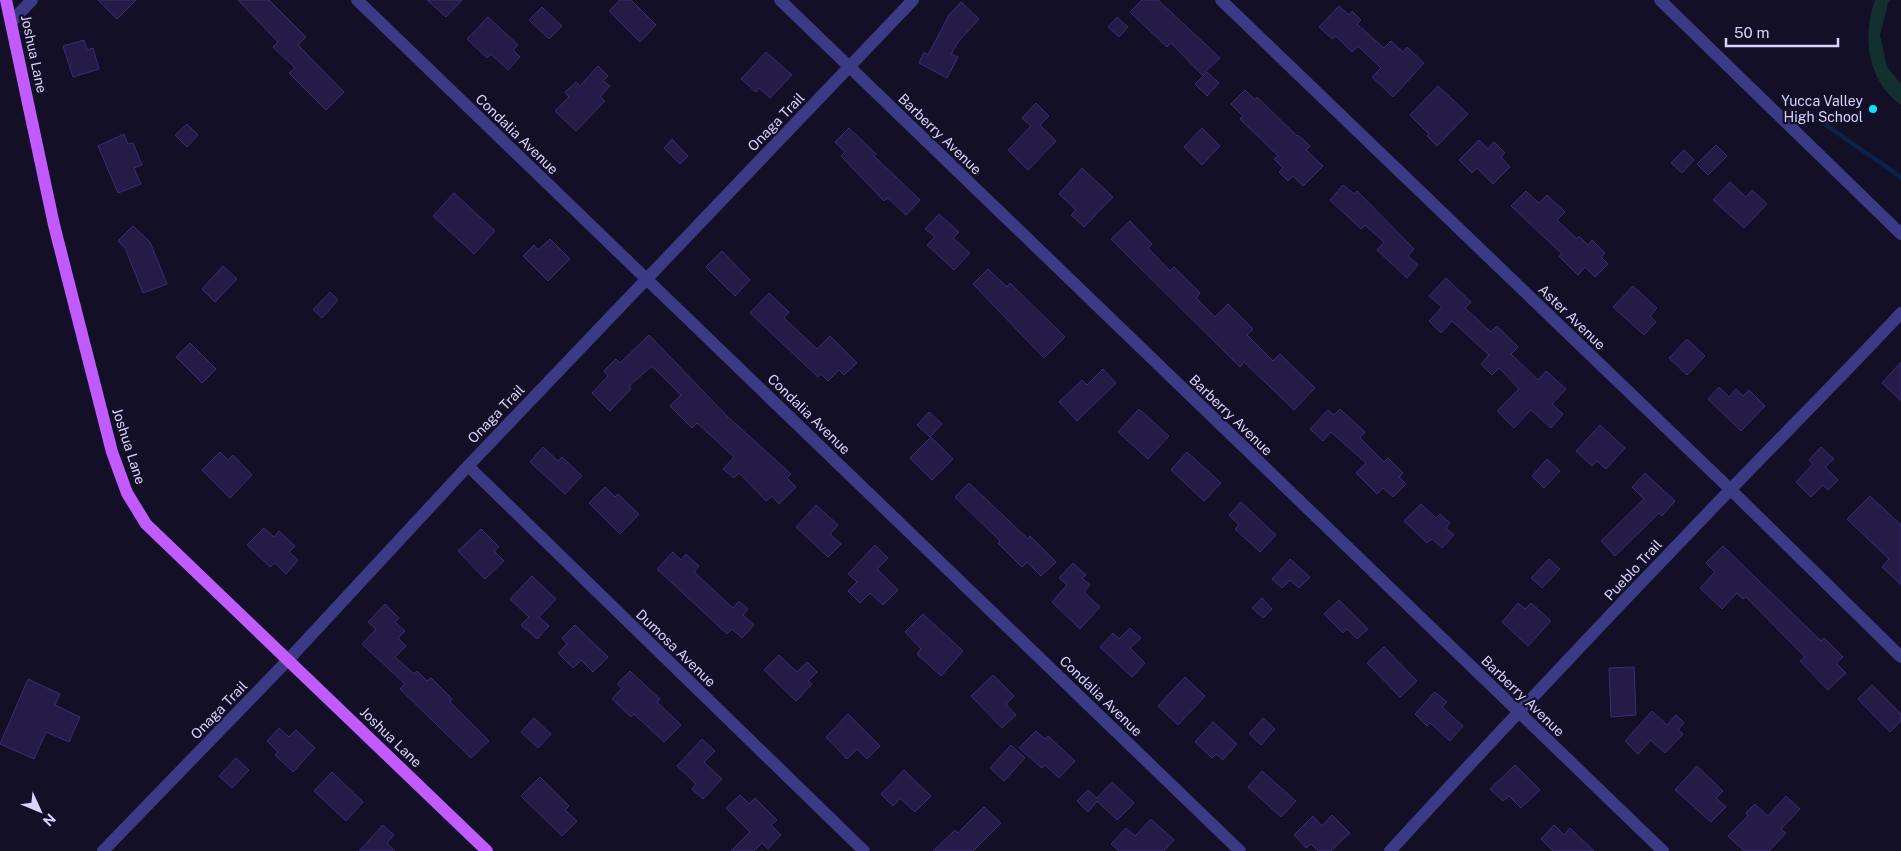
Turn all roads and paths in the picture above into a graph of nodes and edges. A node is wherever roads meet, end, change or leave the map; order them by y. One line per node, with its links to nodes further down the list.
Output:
1 (6, 0): 8 (main road, Joshua Lane)
2 (32, 0): 8 (street)
3 (356, 0): 11 (street, Condalia Avenue)
4 (780, 0): 9 (street, Barberry Avenue)
5 (913, 0): 9 (street, Onaga Trail)
6 (1220, 0): 14 (street, Aster Avenue)
7 (1660, 0): 10 (street)
8 (12, 21): 16 (main road, Joshua Lane)
9 (849, 67): 11 (street, Onaga Trail); 17 (street, Barberry Avenue)
10 (1901, 234)
11 (647, 279): 13 (street, Onaga Trail); 21 (street, Condalia Avenue)
12 (1901, 313): 14 (street, Pueblo Trail)
13 (468, 466): 16 (street, Onaga Trail); 20 (street, Dumosa Avenue)
14 (1730, 489): 15 (street, Aster Avenue); 17 (street, Pueblo Trail)
15 (1901, 657)
16 (288, 660): 18 (street, Onaga Trail); 19 (main road, Joshua Lane)
17 (1518, 712): 22 (street, Pueblo Trail); 23 (street, Barberry Avenue)
18 (104, 850)
19 (487, 851)
20 (864, 851)
21 (1240, 851)
22 (1390, 851)
23 (1663, 851)

